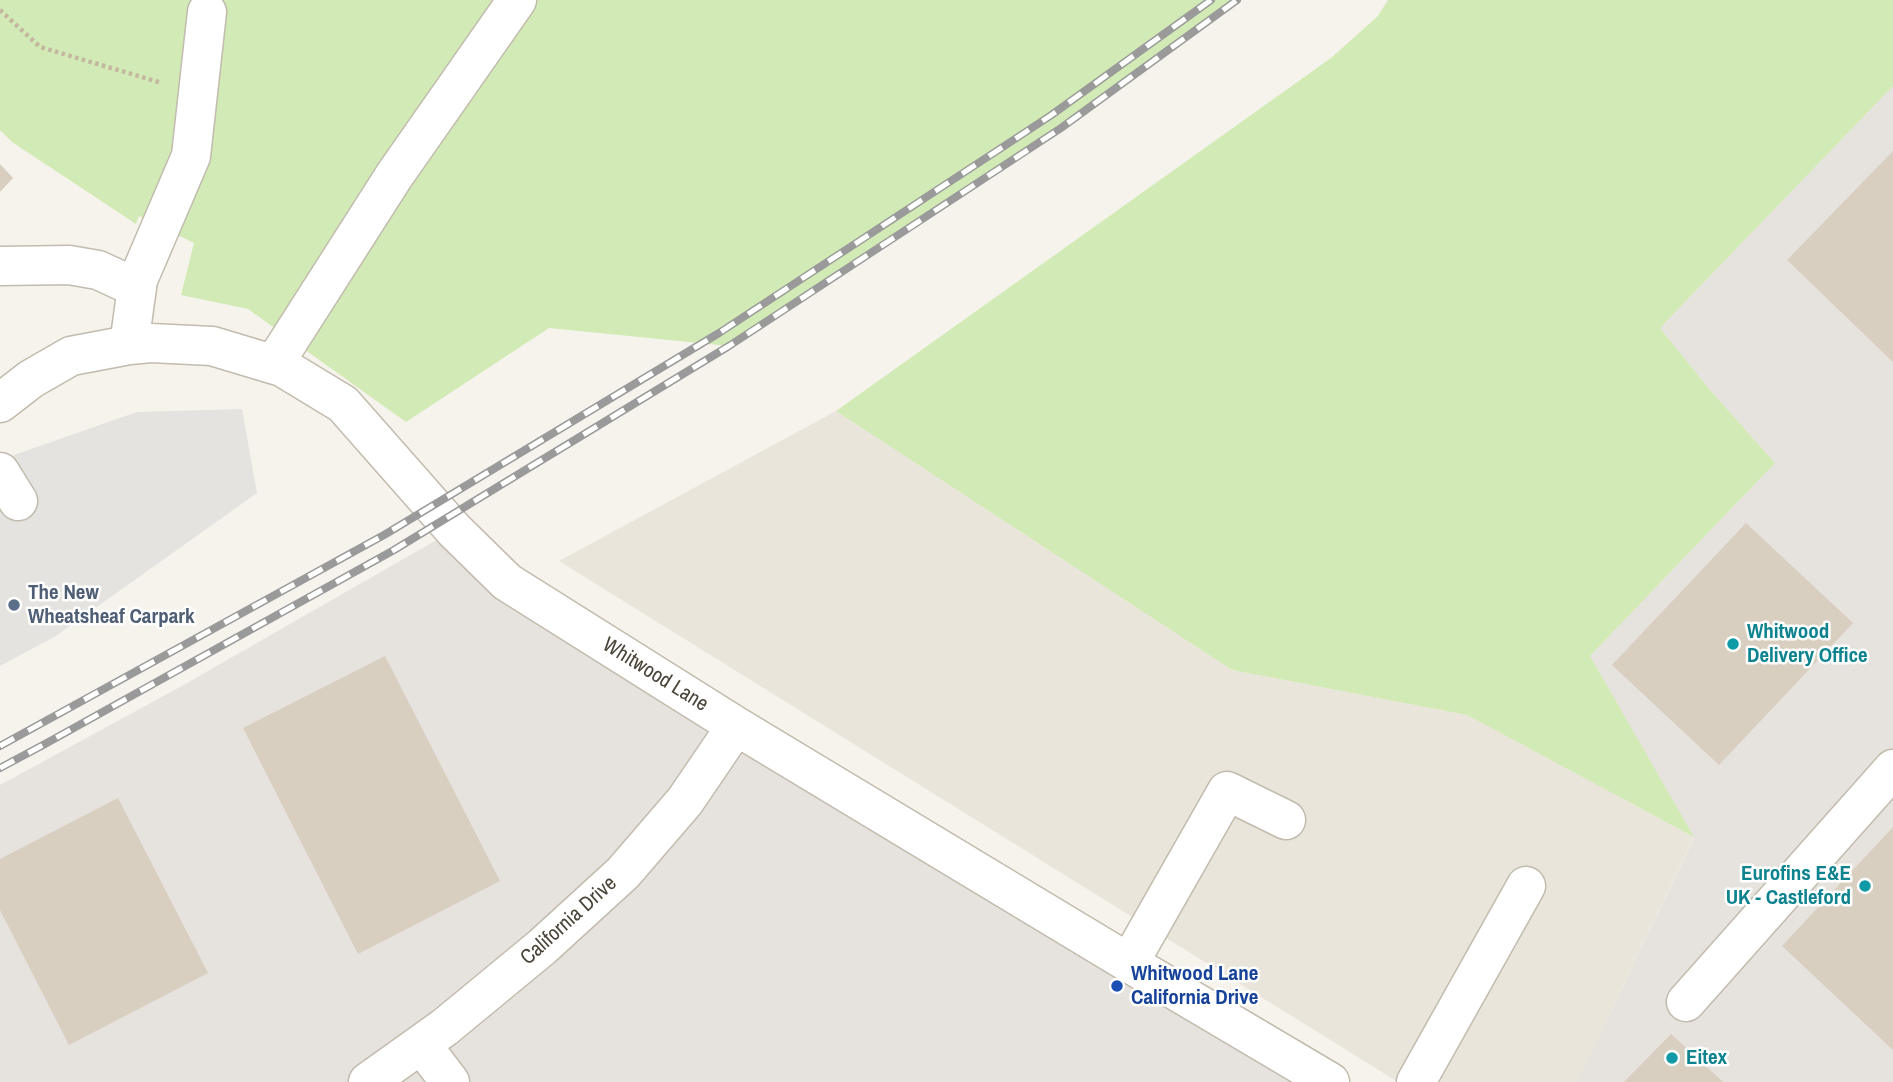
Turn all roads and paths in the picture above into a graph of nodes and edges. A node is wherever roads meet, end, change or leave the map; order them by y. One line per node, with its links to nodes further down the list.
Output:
1 (517, 0): 8 (street)
2 (0, 10): 4 (path)
3 (207, 12): 6 (street)
4 (173, 86)
5 (0, 266): 6 (street)
6 (137, 288): 7 (street)
7 (129, 345): 8 (street, Whitwood Lane); 9 (street, Whitwood Lane)
8 (274, 365): 10 (street, Whitwood Lane)
9 (0, 403)
10 (736, 726): 14 (street, Whitwood Lane); 16 (street, California Drive)
11 (1893, 769): 15 (street)
12 (1286, 820): 14 (street)
13 (1526, 886): 20 (street)
14 (1129, 963): 19 (street, Whitwood Lane)
15 (1686, 1002)
16 (421, 1044): 17 (street, California Drive); 18 (street)
17 (368, 1082)
18 (450, 1082)
19 (1330, 1082)
20 (1416, 1082)

